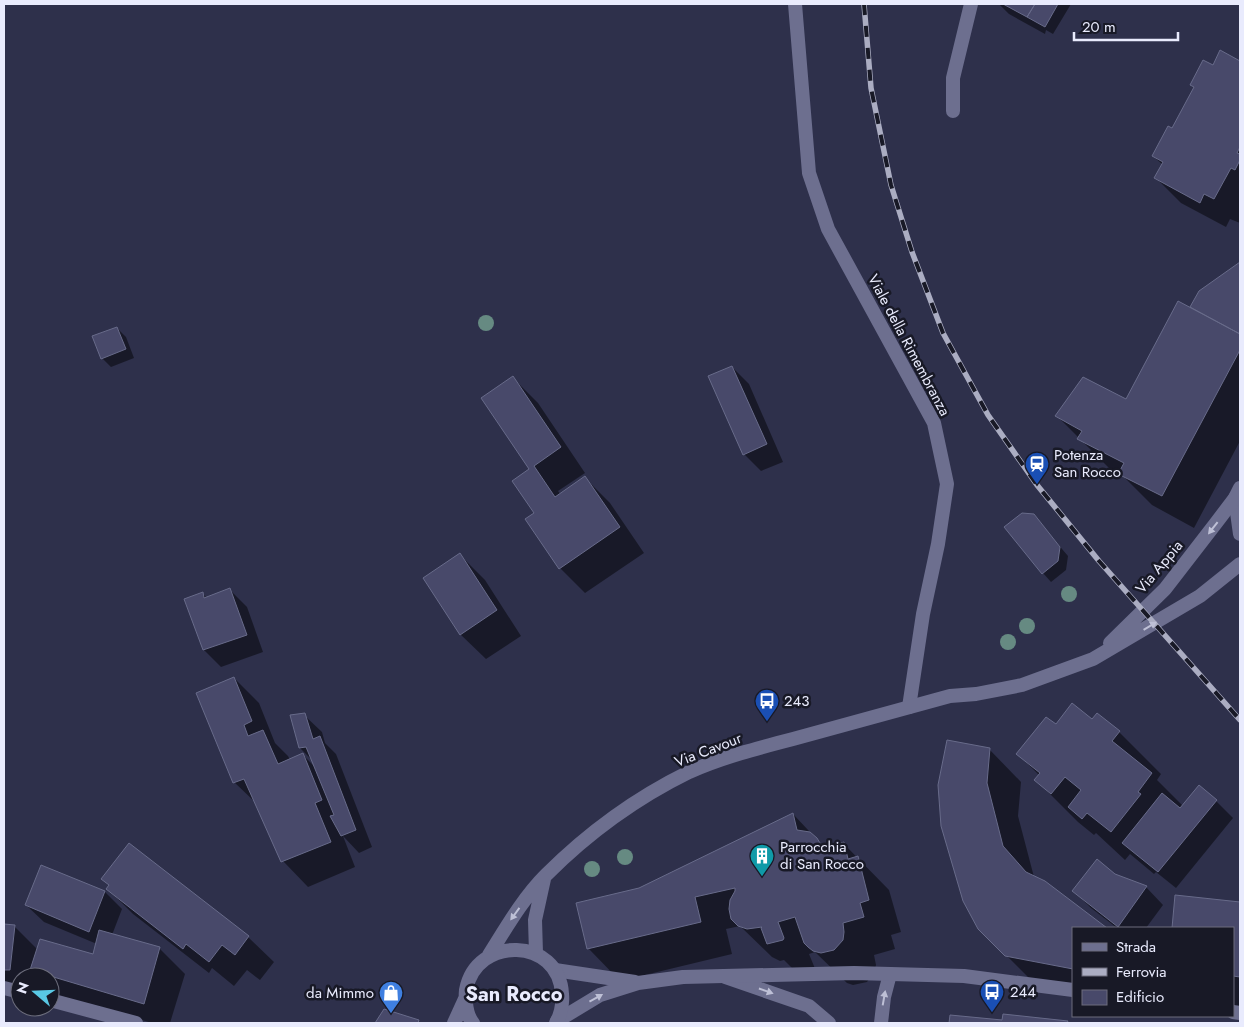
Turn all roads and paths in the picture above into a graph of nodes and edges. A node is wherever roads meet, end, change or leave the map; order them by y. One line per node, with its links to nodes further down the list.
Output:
1 (795, 4): 8 (street, Viale della Rimembranza)
2 (971, 4): 3 (street)
3 (953, 111)
4 (1238, 493): 5 (street); 7 (street, Via Appia, one-way to 7)
5 (1240, 534)
6 (1240, 564): 7 (street, Via Appia, one-way to 6)
7 (1093, 659): 8 (street, Via Appia)
8 (909, 707): 9 (street, Via Cavour)
9 (544, 876): 10 (street); 11 (street, Via Cavour, one-way to 11)
10 (536, 953): 11 (street); 12 (street)
11 (489, 955): 17 (street, Via Cavour)
12 (555, 970): 15 (street); 19 (street)
13 (890, 974): 14 (street); 16 (street); 24 (street, one-way to 13)
14 (720, 975): 15 (street); 23 (street, one-way to 23)
15 (638, 982): 19 (street, one-way to 15)
16 (1072, 990)
17 (465, 999): 21 (street, Via Cavour); 22 (street)
18 (60, 1003): 20 (street)
19 (556, 1022)
20 (136, 1023)
21 (454, 1023)
22 (473, 1023)
23 (829, 1023)
24 (881, 1023)

